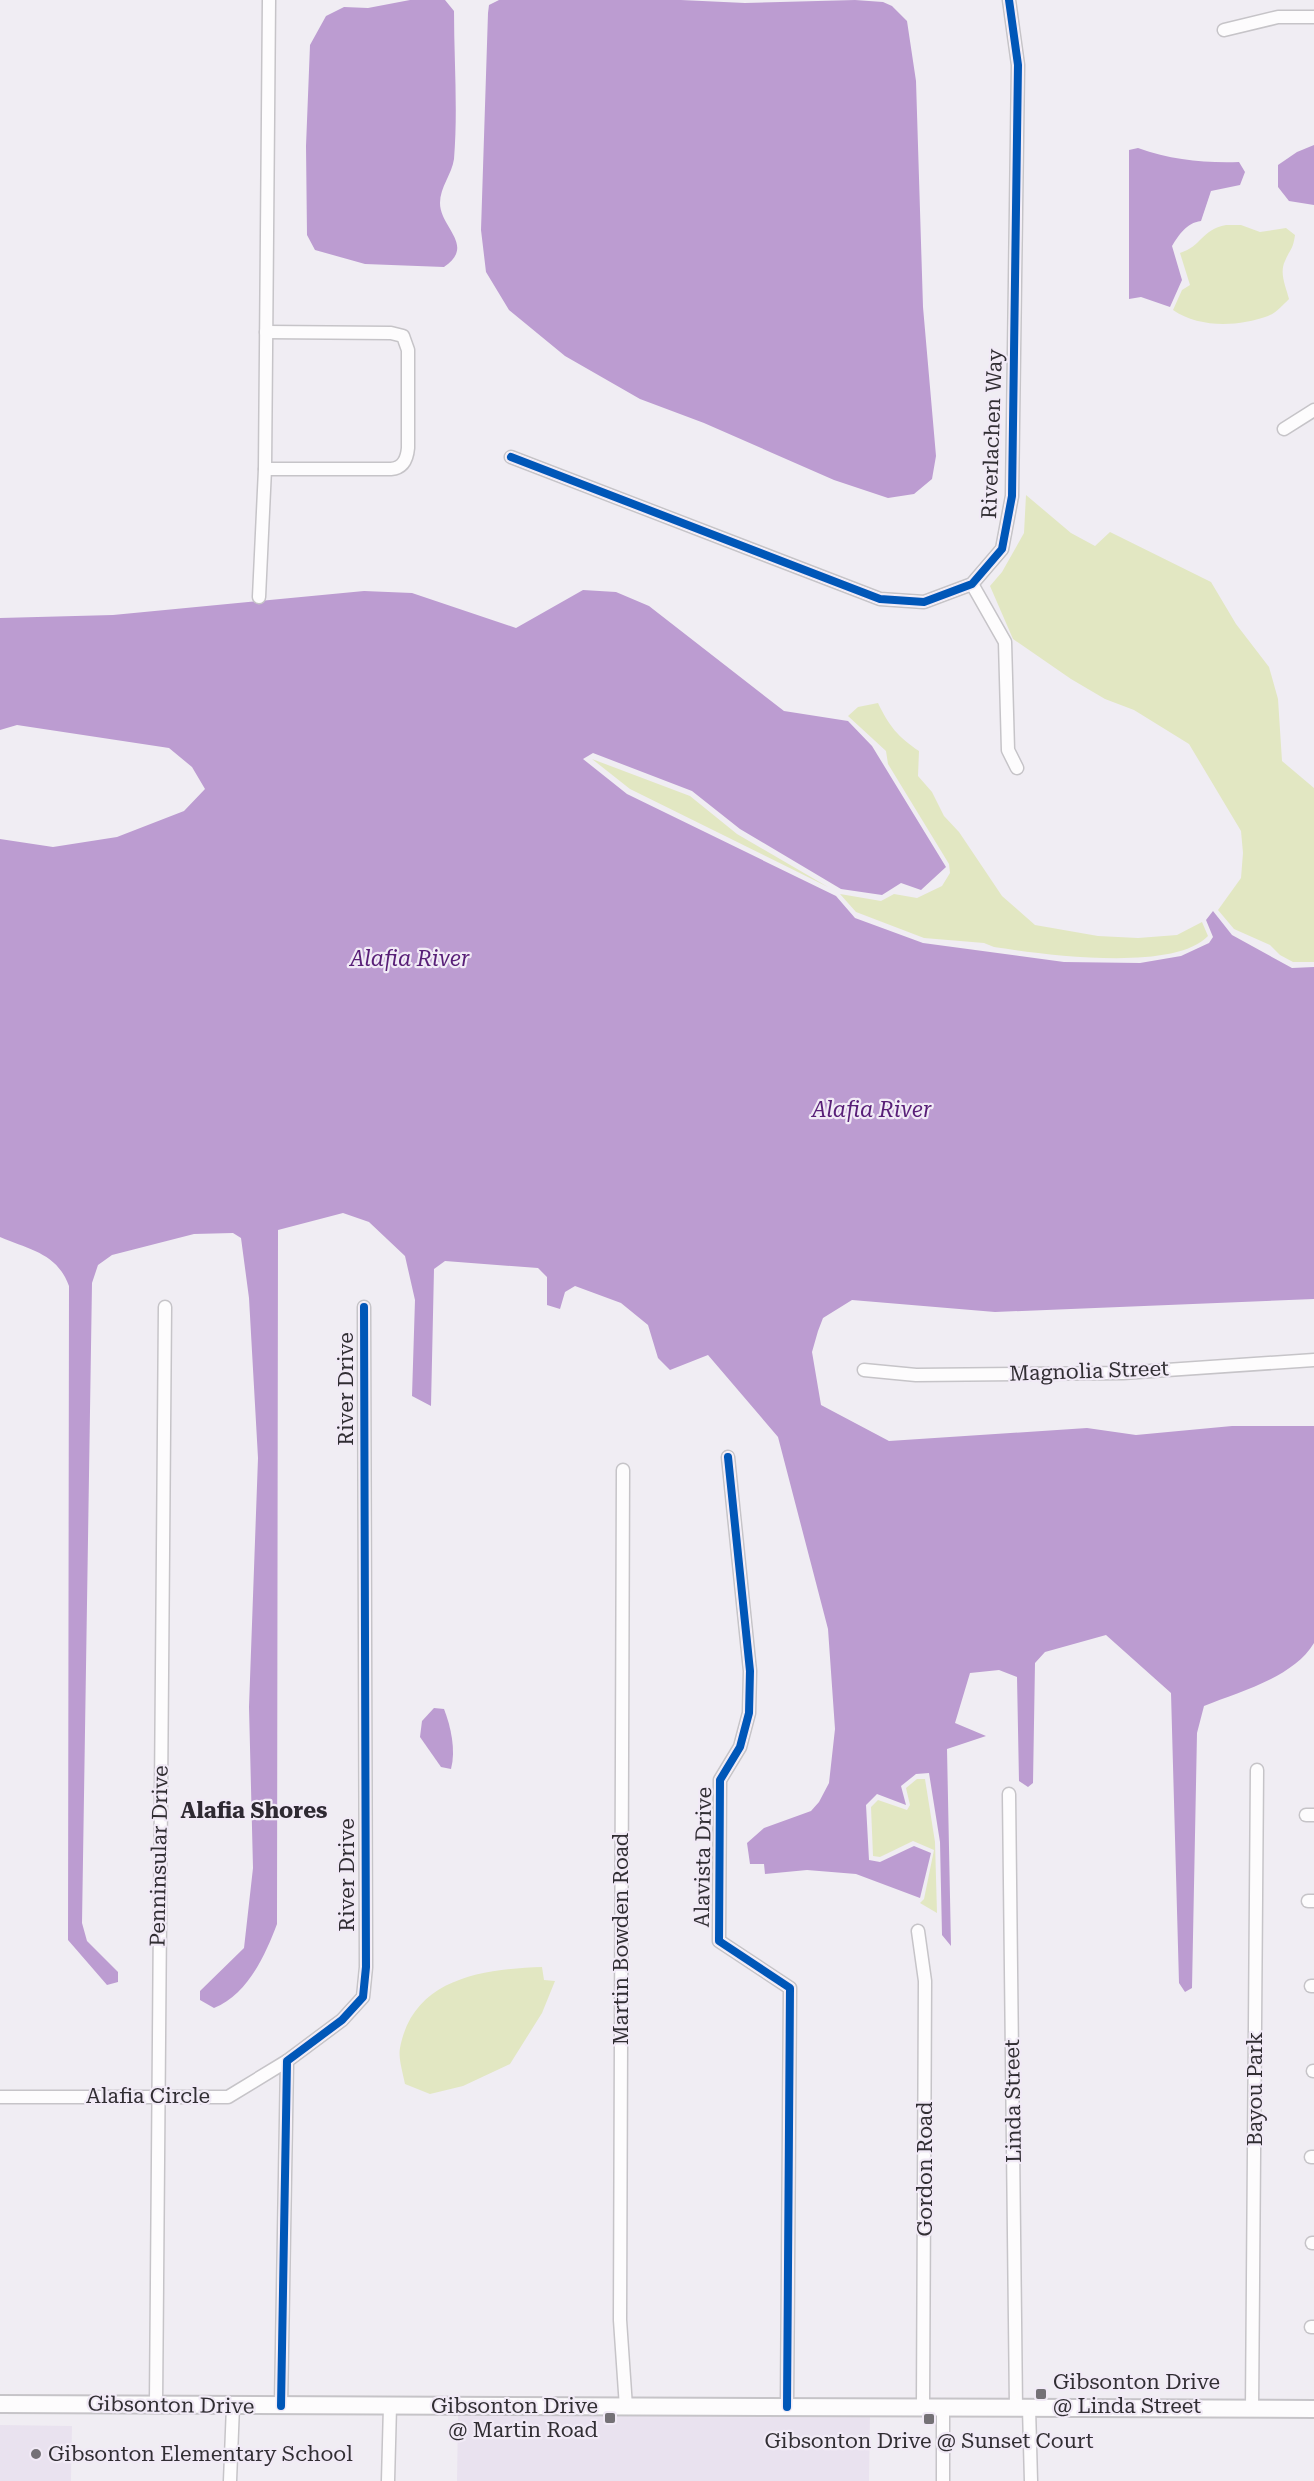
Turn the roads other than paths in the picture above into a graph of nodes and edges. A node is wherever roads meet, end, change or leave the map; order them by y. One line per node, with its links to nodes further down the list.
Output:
1 (270, 0): 5 (street)
2 (1009, 0): 10 (street, Riverlachen Way)
3 (1314, 17): 4 (street)
4 (1224, 30)
5 (266, 332): 9 (street); 9 (street)
6 (1314, 410): 7 (street)
7 (1284, 429)
8 (511, 458): 10 (street, Riverlachen Way)
9 (265, 469): 11 (street)
10 (972, 584): 12 (street)
11 (259, 597)
12 (1017, 768)
13 (165, 1307): 23 (street, Penninsular Drive)
14 (364, 1307): 22 (street, River Drive)
15 (1314, 1360): 16 (street, Magnolia Street)
16 (864, 1370)
17 (728, 1457): 31 (street, Alavista Drive)
18 (623, 1470): 30 (street, Martin Bowden Road)
19 (1257, 1770): 35 (street, Bayou Park)
20 (1009, 1794): 34 (street, Linda Street)
21 (918, 1931): 32 (street, Gordon Road)
22 (287, 2061): 23 (street, Alafia Circle); 28 (street)
23 (157, 2096): 24 (street, Alafia Circle); 26 (street, Penninsular Drive)
24 (0, 2097)
25 (0, 2404): 26 (main road, Gibsonton Drive)
26 (156, 2405): 27 (main road, Gibsonton Drive)
27 (233, 2406): 28 (main road, Gibsonton Drive); 37 (street)
28 (281, 2406): 29 (main road, Gibsonton Drive)
29 (390, 2406): 30 (main road, Gibsonton Drive); 38 (street)
30 (626, 2407): 31 (main road, Gibsonton Drive)
31 (787, 2407): 32 (main road, Gibsonton Drive)
32 (923, 2408): 33 (main road, Gibsonton Drive)
33 (943, 2408): 34 (main road, Gibsonton Drive); 39 (street)
34 (1023, 2408): 35 (main road, Gibsonton Drive); 40 (street, Linda Street)
35 (1252, 2409): 36 (main road, Gibsonton Drive)
36 (1314, 2409)
37 (230, 2481)
38 (388, 2481)
39 (943, 2481)
40 (1031, 2481)

